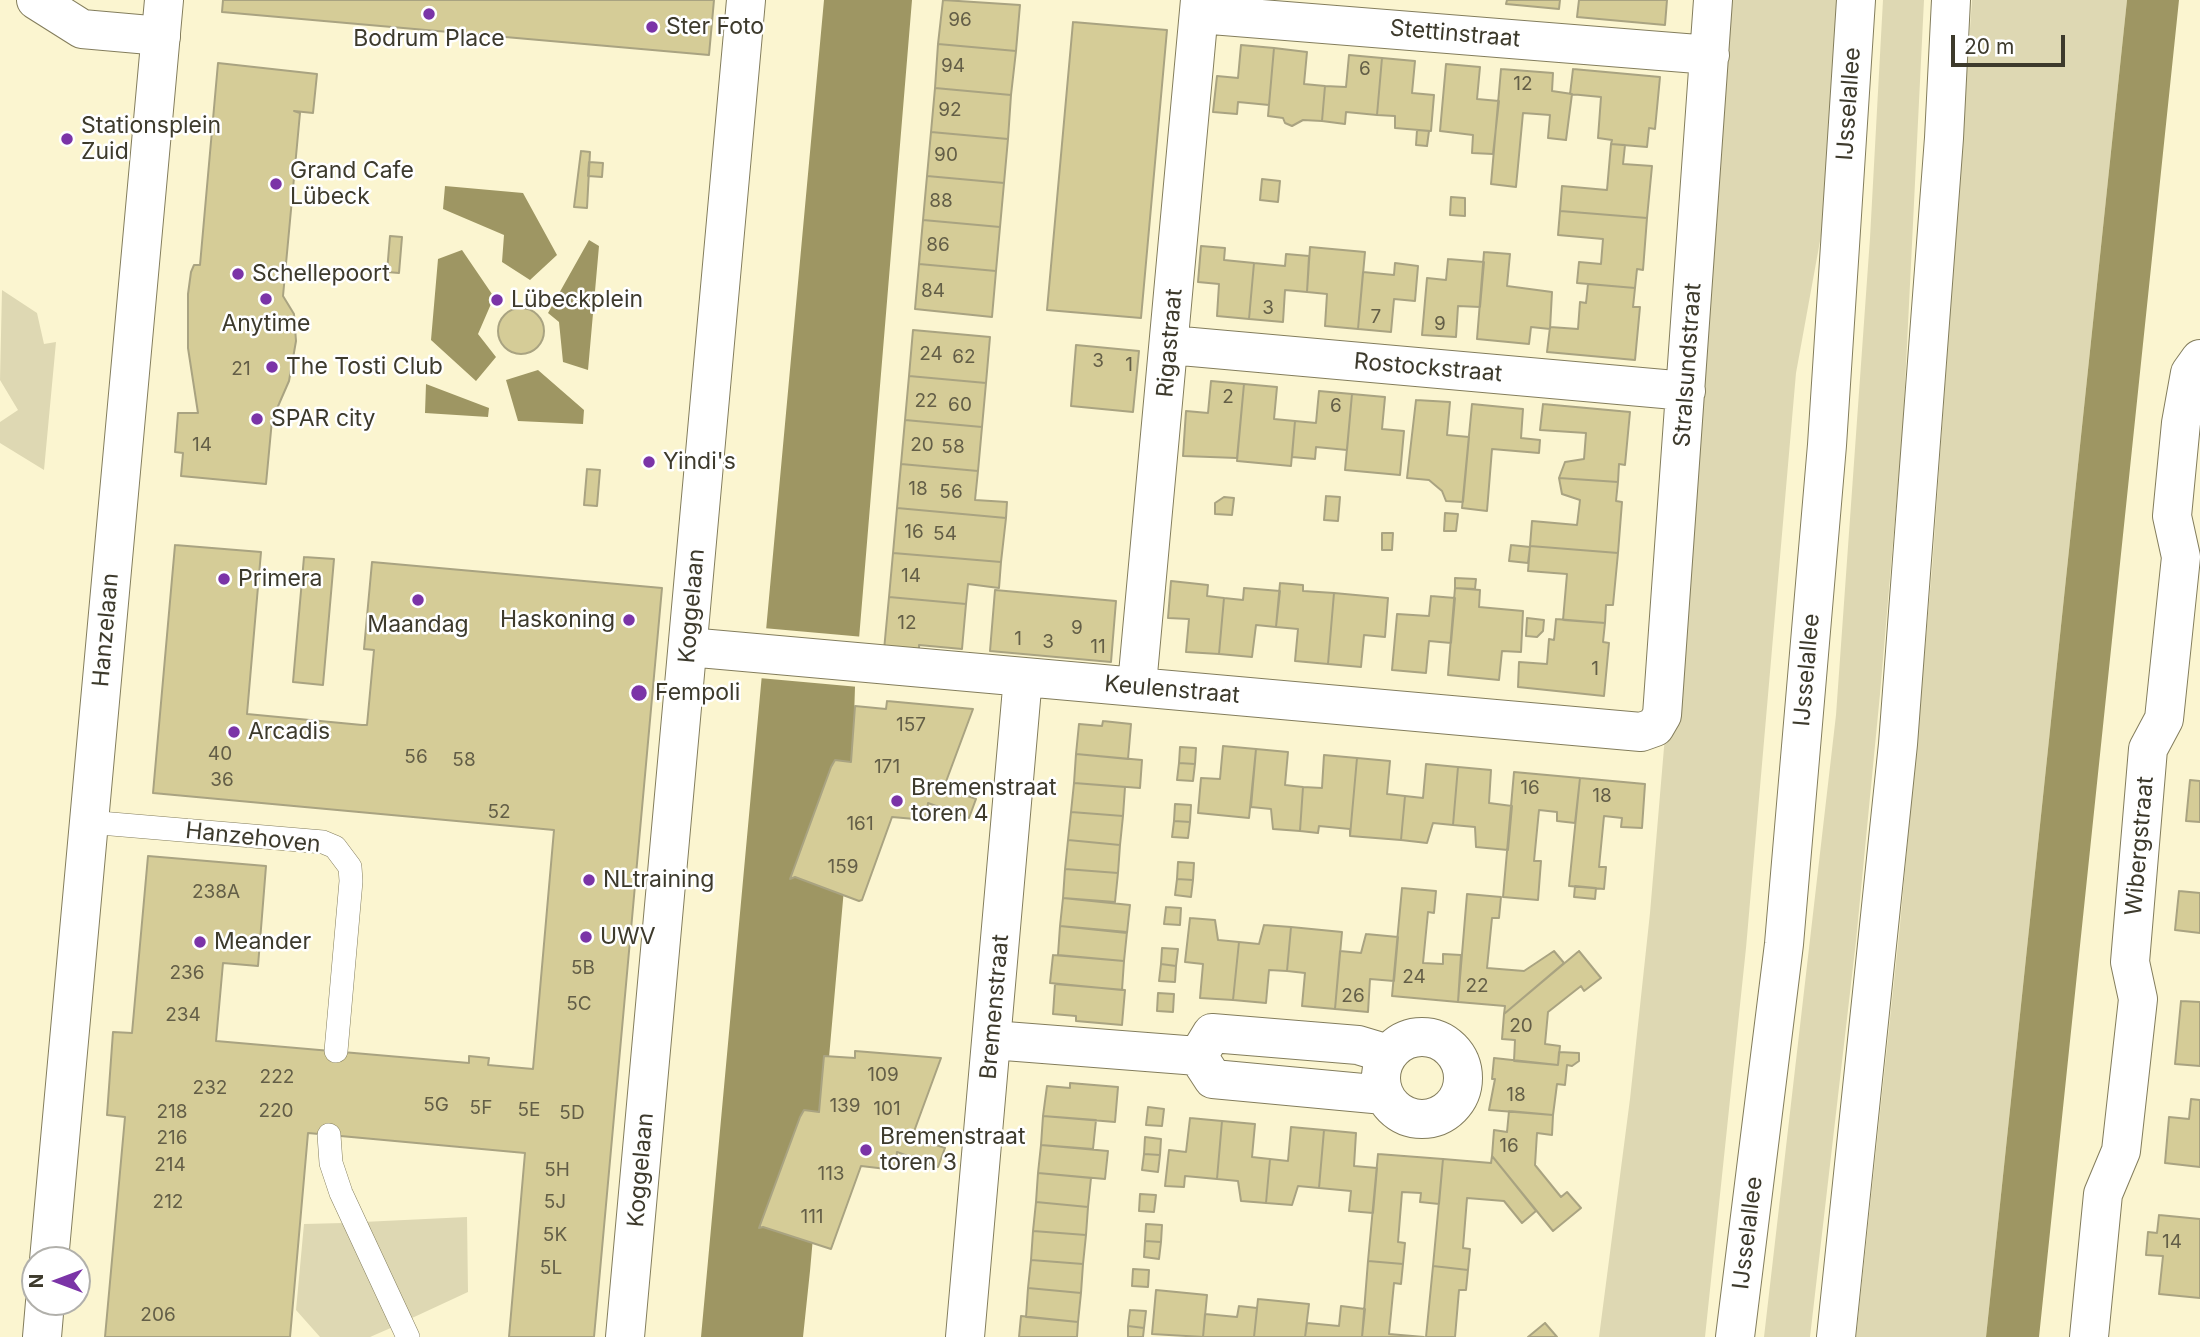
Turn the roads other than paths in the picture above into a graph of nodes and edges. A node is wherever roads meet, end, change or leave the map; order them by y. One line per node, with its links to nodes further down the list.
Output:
1 (36, 0): 7 (street)
2 (746, 0): 12 (street, Koggelaan)
3 (1713, 0): 8 (street, Stralsundstraat)
4 (1856, 0): 29 (street, IJsselallee)
5 (1951, 0): 30 (street)
6 (1200, 7): 8 (street, Stettinstraat); 9 (street, Rigastraat)
7 (162, 18): 16 (street, Hanzelaan)
8 (1710, 55): 11 (street, Stralsundstraat)
9 (1170, 345): 11 (street, Rostockstraat); 14 (street, Rigastraat)
10 (2200, 359): 31 (street, Wibergstraat)
11 (1686, 391): 15 (street, Stralsundstraat)
12 (688, 647): 13 (street, Keulenstraat); 27 (street, Koggelaan)
13 (1023, 677): 14 (street, Keulenstraat); 17 (street, Bremenstraat)
14 (1137, 685): 15 (street, Keulenstraat)
15 (1655, 727)
16 (88, 822): 18 (lane, Hanzehoven); 23 (street, Hanzelaan)
17 (992, 1040): 20 (street); 28 (street, Bremenstraat)
18 (336, 1051)
19 (1388, 1054): 20 (street); 21 (street); 21 (street)
20 (1198, 1056): 21 (street)
21 (1384, 1095)
22 (330, 1135): 26 (lane)
23 (50, 1246)
24 (44, 1316): 25 (street)
25 (42, 1337)
26 (408, 1337)
27 (625, 1337)
28 (965, 1337)
29 (1735, 1337)
30 (1836, 1337)
31 (2089, 1337)

